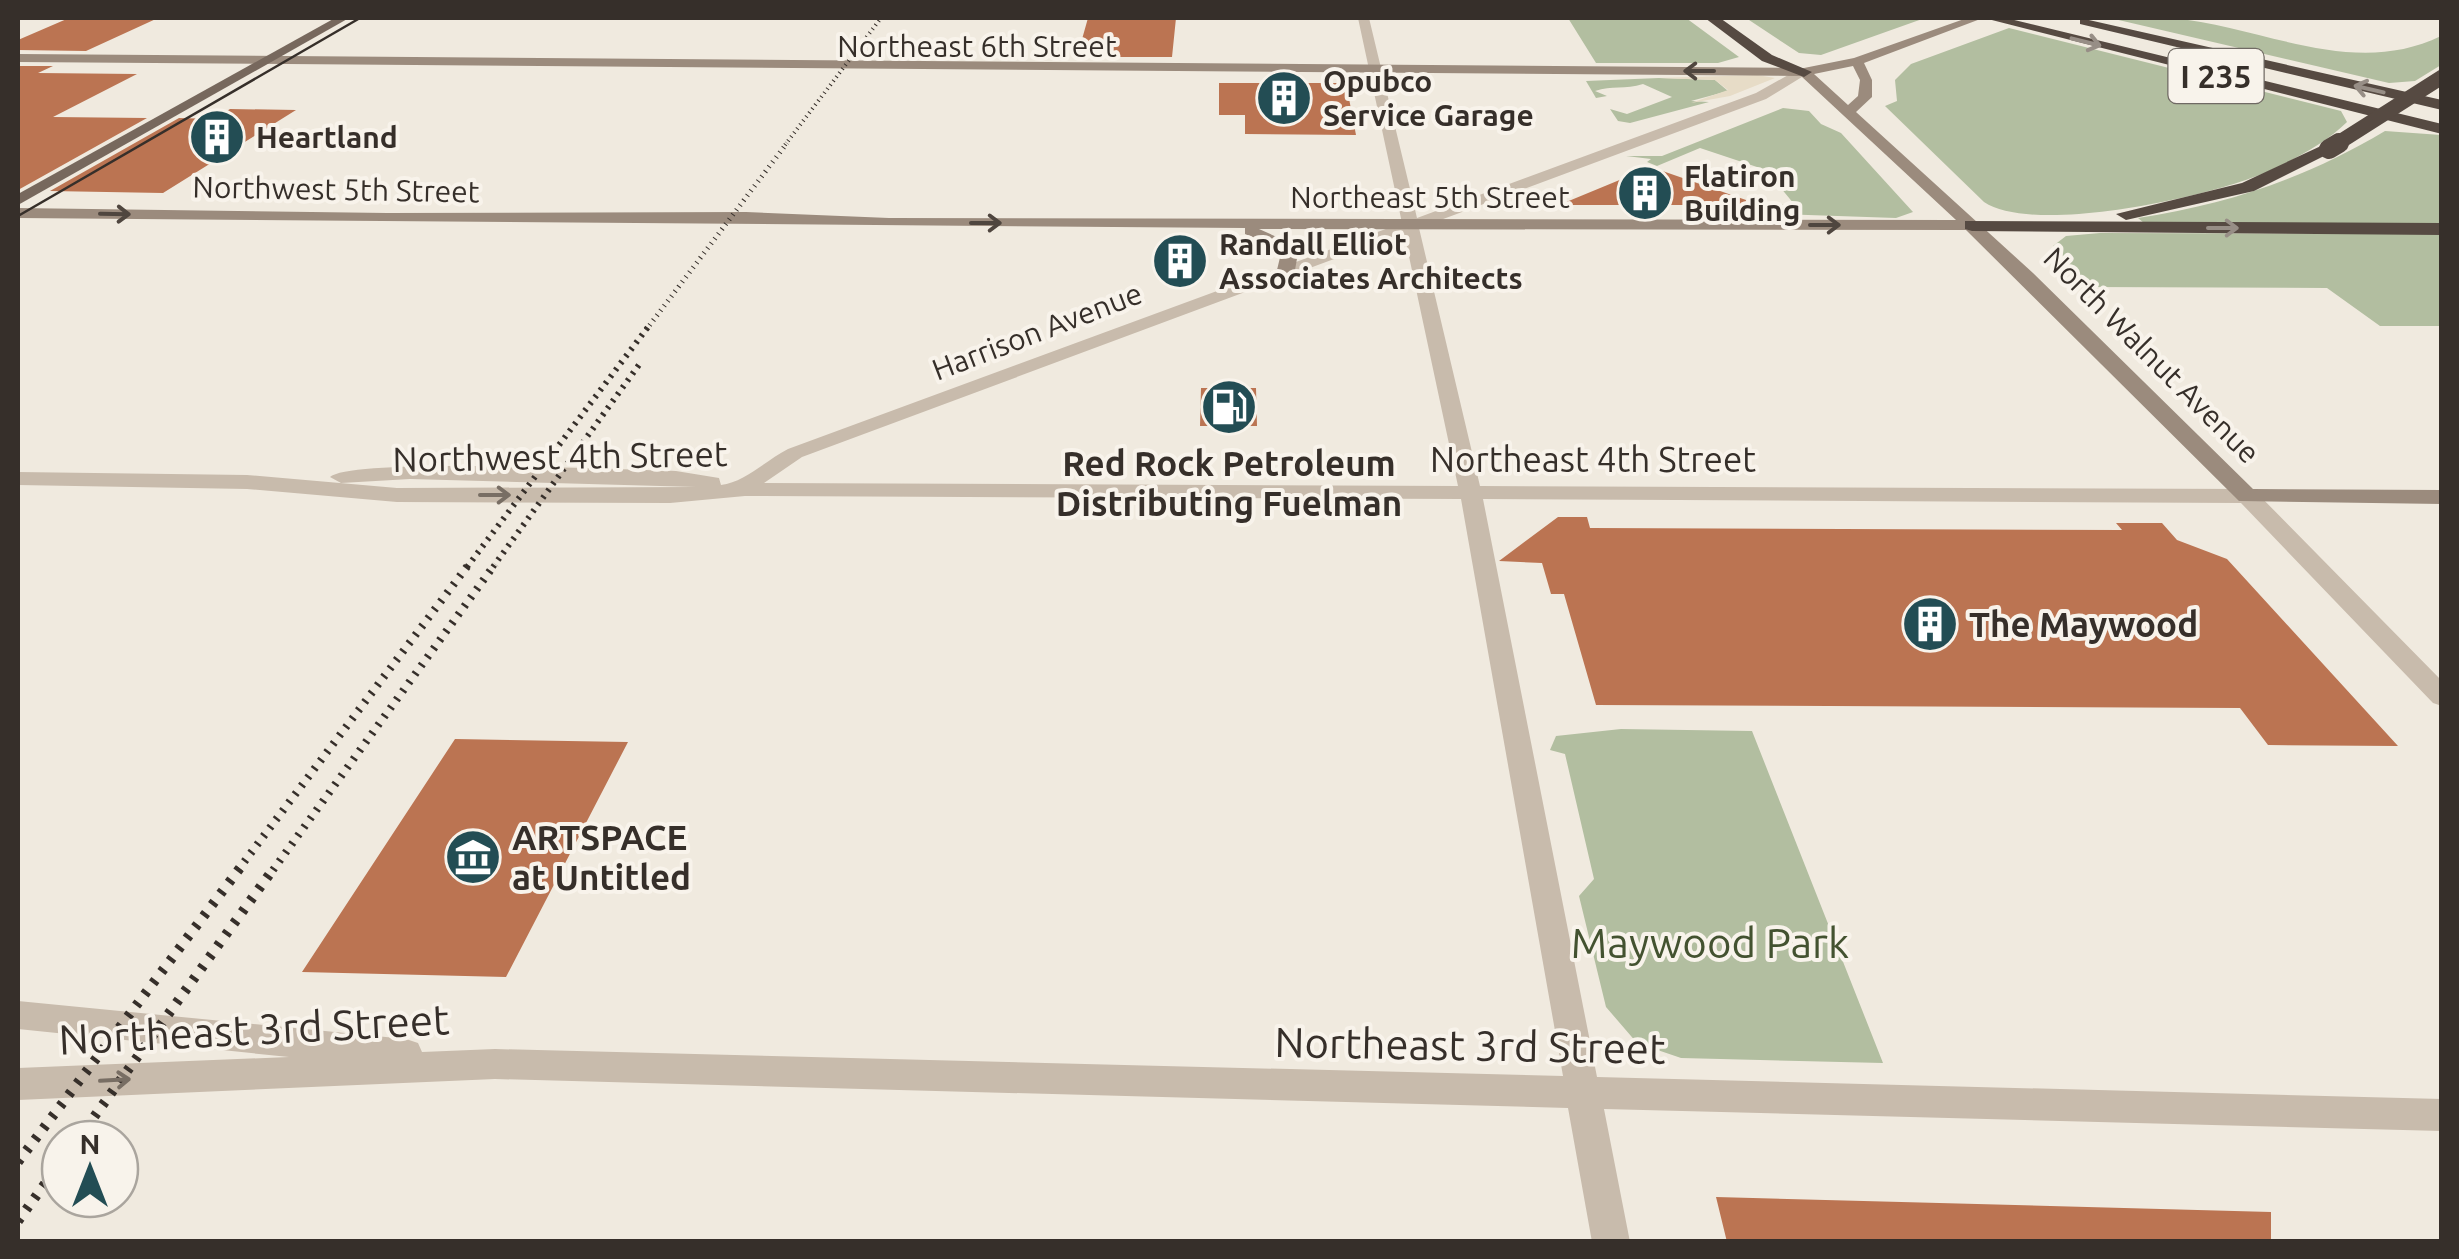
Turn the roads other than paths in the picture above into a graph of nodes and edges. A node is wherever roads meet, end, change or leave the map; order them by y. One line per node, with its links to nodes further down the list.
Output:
1 (342, 18): 8 (main road)
2 (1363, 18): 10 (street)
3 (1712, 18): 11 (highway)
4 (1977, 18): 9 (main road, Harrison Avenue)
5 (1992, 18): 15 (highway, I 235, one-way to 15)
6 (2072, 18): 13 (highway, I 235, one-way to 6)
7 (18, 58): 8 (main road, Northeast 6th Street)
8 (265, 61): 10 (main road, Northeast 6th Street); 16 (main road)
9 (1856, 61): 11 (main road, Harrison Avenue); 14 (main road)
10 (1376, 71): 11 (main road, Northeast 6th Street, one-way to 10); 22 (street)
11 (1804, 72): 14 (main road, North Walnut Avenue); 22 (street, Harrison Avenue)
12 (2442, 77): 24 (highway, bridge)
13 (2442, 105)
14 (1849, 111): 23 (main road, North Walnut Avenue)
15 (2442, 129)
16 (18, 200)
17 (18, 213): 19 (main road, Northwest 5th Street, one-way to 19)
18 (654, 214): 19 (main road, Northwest 5th Street); 20 (main road, Northeast 5th Street)
19 (514, 218): 20 (main road, Northeast 5th Street)
20 (888, 223): 21 (main road, Northeast 5th Street, one-way to 21)
21 (1228, 224): 22 (main road, Northeast 5th Street); 26 (main road)
22 (1412, 224): 23 (main road, Northeast 5th Street, one-way to 23); 26 (street, Harrison Avenue); 29 (street)
23 (1972, 225): 24 (highway); 30 (main road, North Walnut Avenue)
24 (2054, 225): 25 (highway, one-way to 25)
25 (2442, 229)
26 (1286, 270): 28 (street, Harrison Avenue)
27 (18, 478): 28 (street, Northwest 4th Street)
28 (745, 489): 29 (street, Northeast 4th Street)
29 (1470, 494): 30 (street, Northeast 4th Street); 36 (street)
30 (2248, 496): 31 (main road, Northeast 4th Street); 32 (street, North Walnut Avenue)
31 (2442, 497)
32 (2442, 697)
33 (24, 1015): 34 (street, Northeast 3rd Street)
34 (495, 1064): 35 (street, Northeast 3rd Street, one-way to 34); 36 (street, Northeast 3rd Street)
35 (18, 1084)
36 (1583, 1094): 37 (street, Northeast 3rd Street); 38 (street)
37 (2442, 1115)
38 (1612, 1242)

